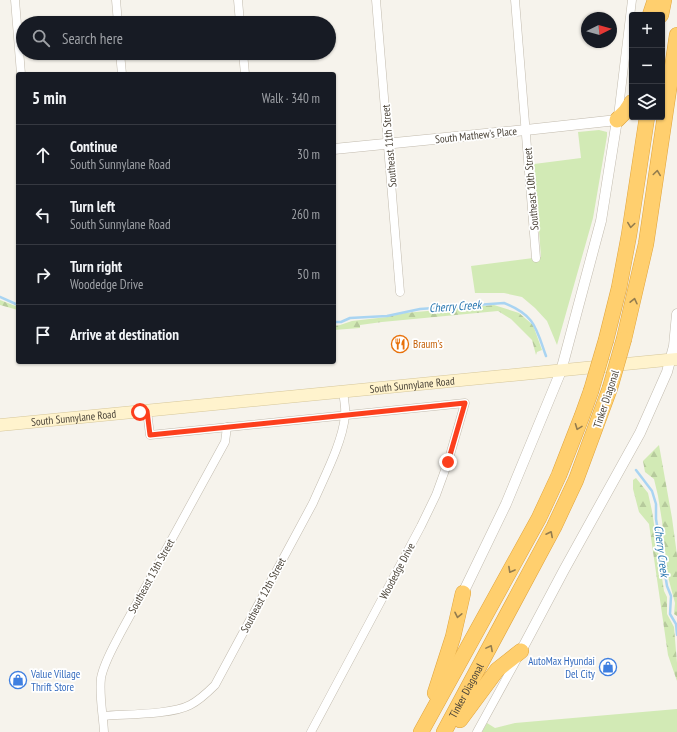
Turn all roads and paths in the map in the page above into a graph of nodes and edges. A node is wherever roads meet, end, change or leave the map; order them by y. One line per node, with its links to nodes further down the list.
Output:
1 (15, 0): 11 (street)
2 (116, 0): 12 (street)
3 (238, 0): 13 (street)
4 (376, 0): 25 (street, Southeast 11th Street)
5 (515, 0): 24 (street, Southeast 10th Street)
6 (632, 0): 22 (street)
7 (655, 0): 9 (highway)
8 (664, 0): 10 (highway)
9 (651, 12)
10 (662, 12)
11 (16, 16)
12 (117, 16)
13 (239, 16)
14 (677, 35): 43 (highway, Tinker Diagonal, one-way to 14, bridge)
15 (20, 60): 18 (street)
16 (121, 60): 19 (street)
17 (244, 60): 20 (street)
18 (21, 72)
19 (122, 72)
20 (245, 72)
21 (629, 106): 22 (highway)
22 (617, 120): 24 (street, South Mathew's Place); 31 (street)
23 (647, 120): 40 (highway, Tinker Diagonal, one-way to 40, bridge)
24 (526, 130): 25 (street, South Mathew's Place); 27 (street, Southeast 10th Street)
25 (389, 144): 26 (street, South Mathew's Place); 28 (street, Southeast 11th Street)
26 (336, 149)
27 (536, 258)
28 (400, 292)
29 (677, 314): 30 (street)
30 (674, 359): 31 (main road, South Sunnylane Road); 38 (street)
31 (561, 371): 32 (main road, South Sunnylane Road); 37 (street)
32 (343, 392): 33 (main road, South Sunnylane Road); 34 (street, Southeast 12th Street)
33 (147, 411): 35 (main road, South Sunnylane Road); 36 (street)
34 (345, 415): 36 (street); 39 (street, Southeast 12th Street); 42 (street, Woodedge Drive)
35 (0, 426)
36 (227, 427): 39 (street, Southeast 13th Street)
37 (463, 593): 40 (highway, one-way to 40)
38 (521, 651): 44 (highway); 45 (street)
39 (103, 716): 41 (street, Southeast 13th Street)
40 (423, 728)
41 (104, 732)
42 (311, 732)
43 (444, 732)
44 (451, 732)
45 (477, 732)

